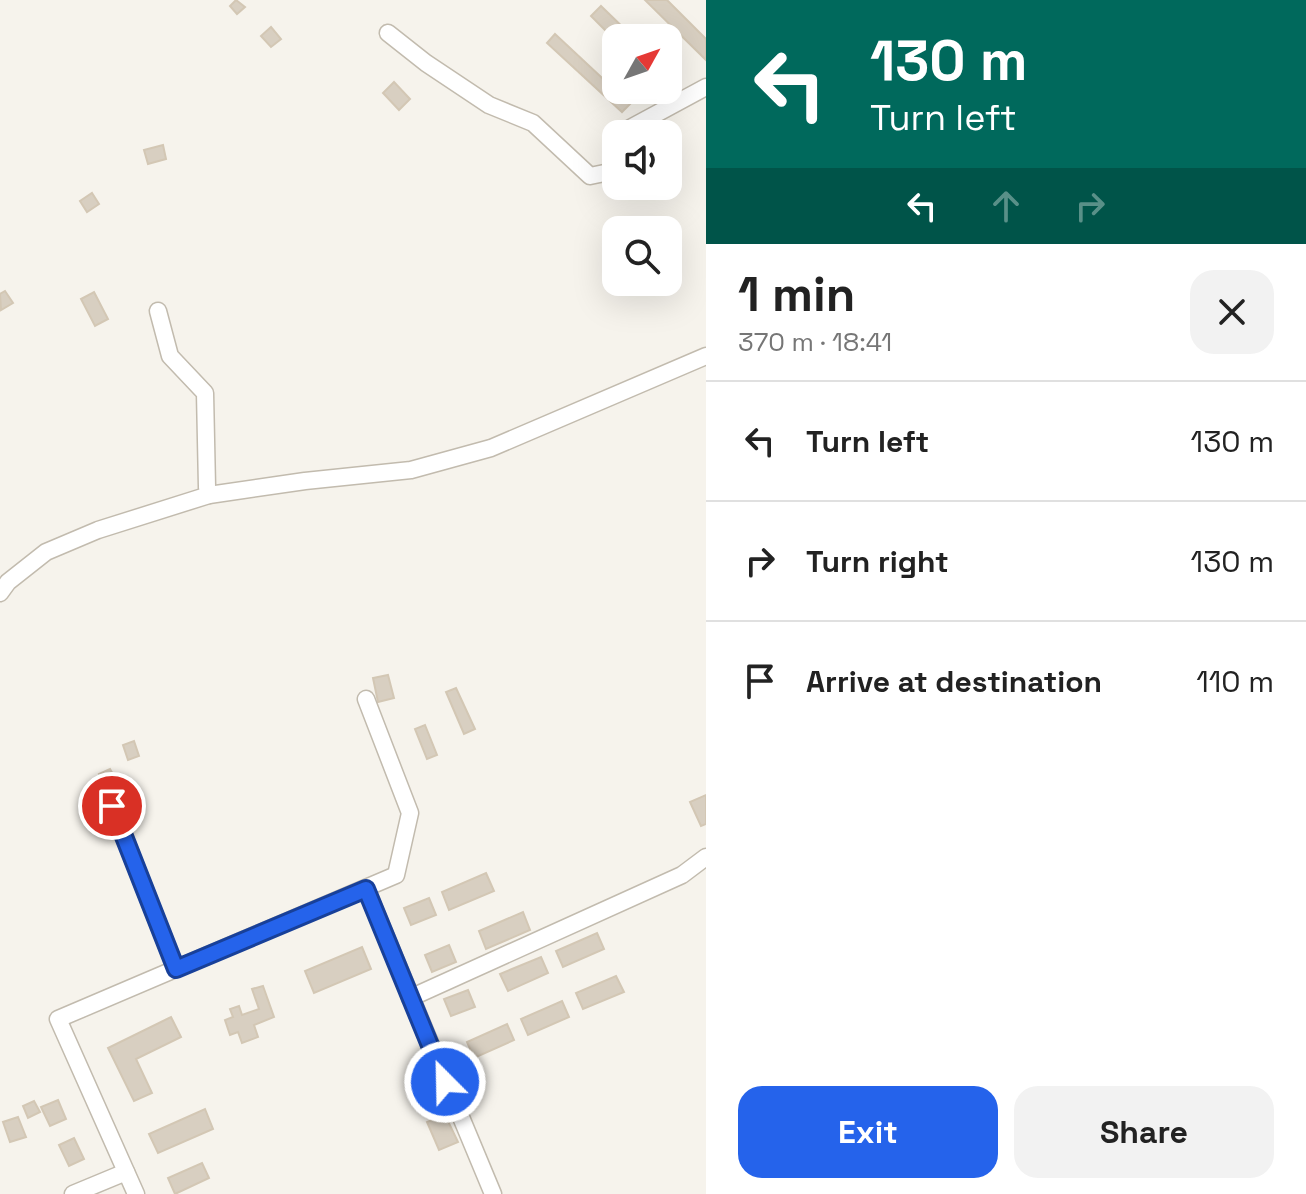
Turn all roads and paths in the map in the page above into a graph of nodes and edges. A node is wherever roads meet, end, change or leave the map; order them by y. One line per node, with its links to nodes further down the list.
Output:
1 (388, 33): 4 (street)
2 (706, 87): 3 (street)
3 (645, 120)
4 (602, 174)
5 (158, 311): 7 (street)
6 (706, 356): 7 (street)
7 (209, 495): 8 (street)
8 (0, 593)
9 (366, 699): 12 (street)
10 (112, 806): 13 (street)
11 (706, 857): 14 (street)
12 (366, 889): 13 (street); 14 (street)
13 (176, 969): 15 (street)
14 (410, 998): 18 (street)
15 (126, 1172): 16 (street); 17 (street)
16 (73, 1194)
17 (136, 1194)
18 (493, 1194)

